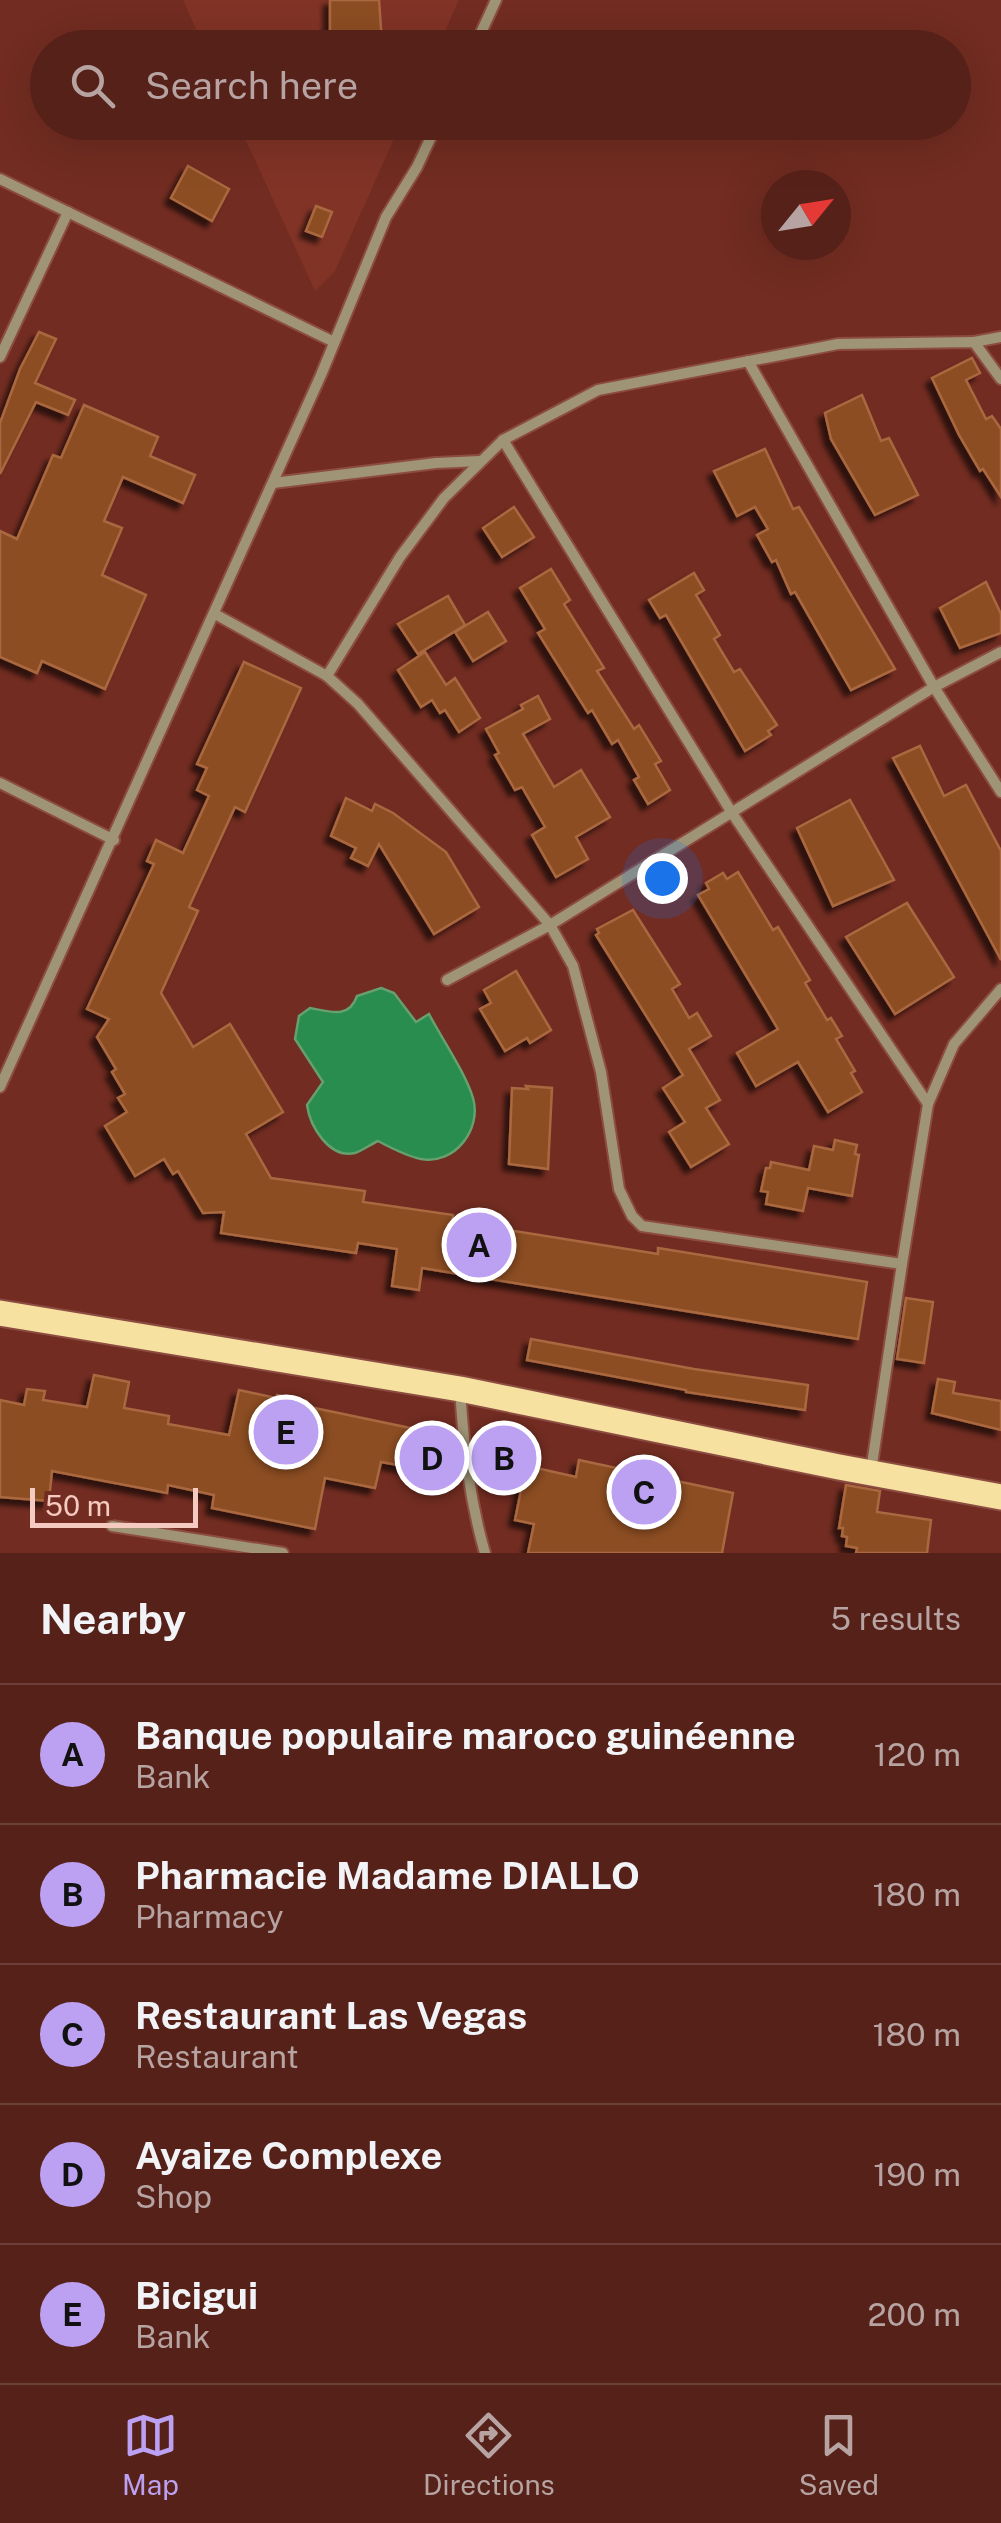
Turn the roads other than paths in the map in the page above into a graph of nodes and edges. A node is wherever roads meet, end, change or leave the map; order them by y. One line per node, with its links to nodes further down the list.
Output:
1 (496, 0): 2 (street)
2 (482, 30)
3 (429, 140): 7 (street)
4 (0, 179): 5 (street)
5 (68, 212): 7 (street); 9 (street)
6 (1001, 336): 8 (street)
7 (334, 342): 14 (street)
8 (974, 342): 10 (street); 11 (street)
9 (0, 357)
10 (748, 361): 12 (street); 18 (street)
11 (1001, 379)
12 (503, 440): 13 (street); 21 (street)
13 (481, 462): 14 (street); 17 (street)
14 (273, 483): 15 (street)
15 (214, 614): 17 (street); 22 (street)
16 (1001, 652): 18 (street)
17 (327, 676): 23 (street)
18 (934, 686): 20 (street); 21 (street)
19 (0, 784): 22 (street)
20 (1001, 792)
21 (732, 813): 23 (street); 27 (street)
22 (114, 840): 26 (street)
23 (550, 925): 24 (street); 28 (street)
24 (447, 980)
25 (1001, 989): 27 (street)
26 (0, 1087)
27 (928, 1104): 28 (street)
28 (902, 1264): 31 (street)
29 (0, 1312): 30 (main road)
30 (460, 1389): 31 (main road); 35 (street)
31 (871, 1473): 32 (main road)
32 (1001, 1497)
33 (112, 1526): 34 (street)
34 (282, 1553)
35 (485, 1553)

